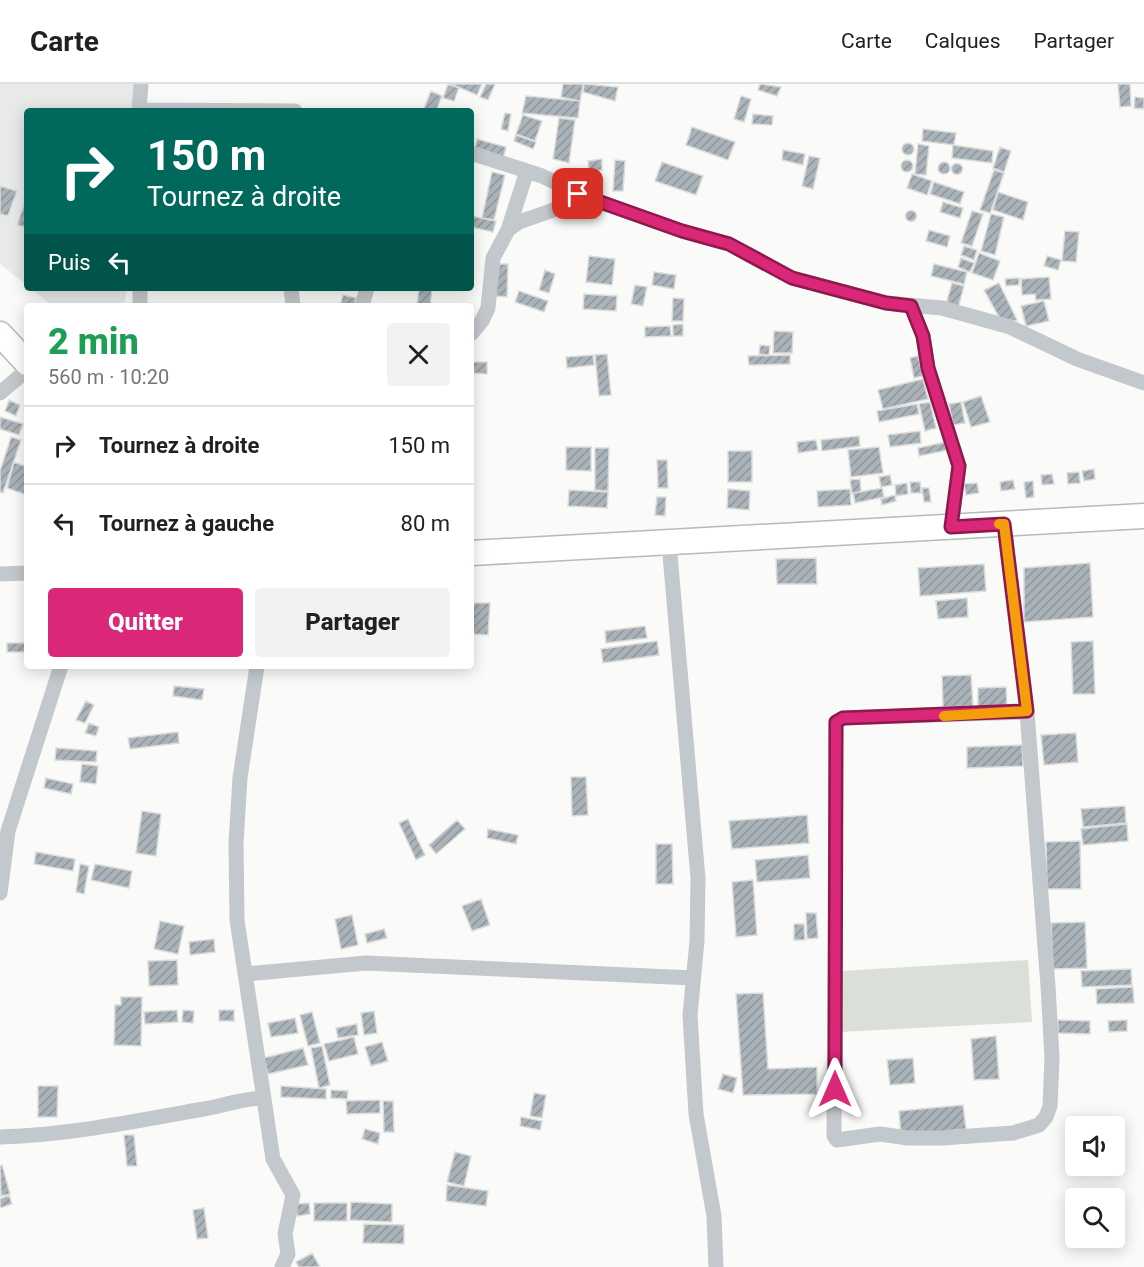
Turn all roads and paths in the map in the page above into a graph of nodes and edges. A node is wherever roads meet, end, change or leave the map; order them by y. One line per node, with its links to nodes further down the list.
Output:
1 (141, 84): 2 (street)
2 (139, 108)
3 (474, 154): 4 (street)
4 (527, 171): 5 (street); 6 (street)
5 (588, 198): 6 (street); 7 (street)
6 (508, 230): 8 (street)
7 (911, 306): 12 (street); 16 (street)
8 (474, 330)
9 (0, 334): 10 (main road)
10 (24, 360)
11 (24, 373): 13 (street)
12 (1144, 383)
13 (0, 393)
14 (1144, 516): 15 (main road)
15 (1004, 524): 16 (main road); 23 (street)
16 (951, 527): 17 (main road)
17 (669, 543): 18 (main road); 26 (street)
18 (474, 553)
19 (24, 573): 20 (street)
20 (0, 574)
21 (61, 669): 24 (street)
22 (257, 669): 25 (street)
23 (1027, 711): 23 (street)
24 (0, 893)
25 (245, 974): 26 (street); 27 (street)
26 (693, 978): 30 (street)
27 (262, 1098): 28 (street); 29 (street)
28 (0, 1137)
29 (282, 1267)
30 (716, 1267)

